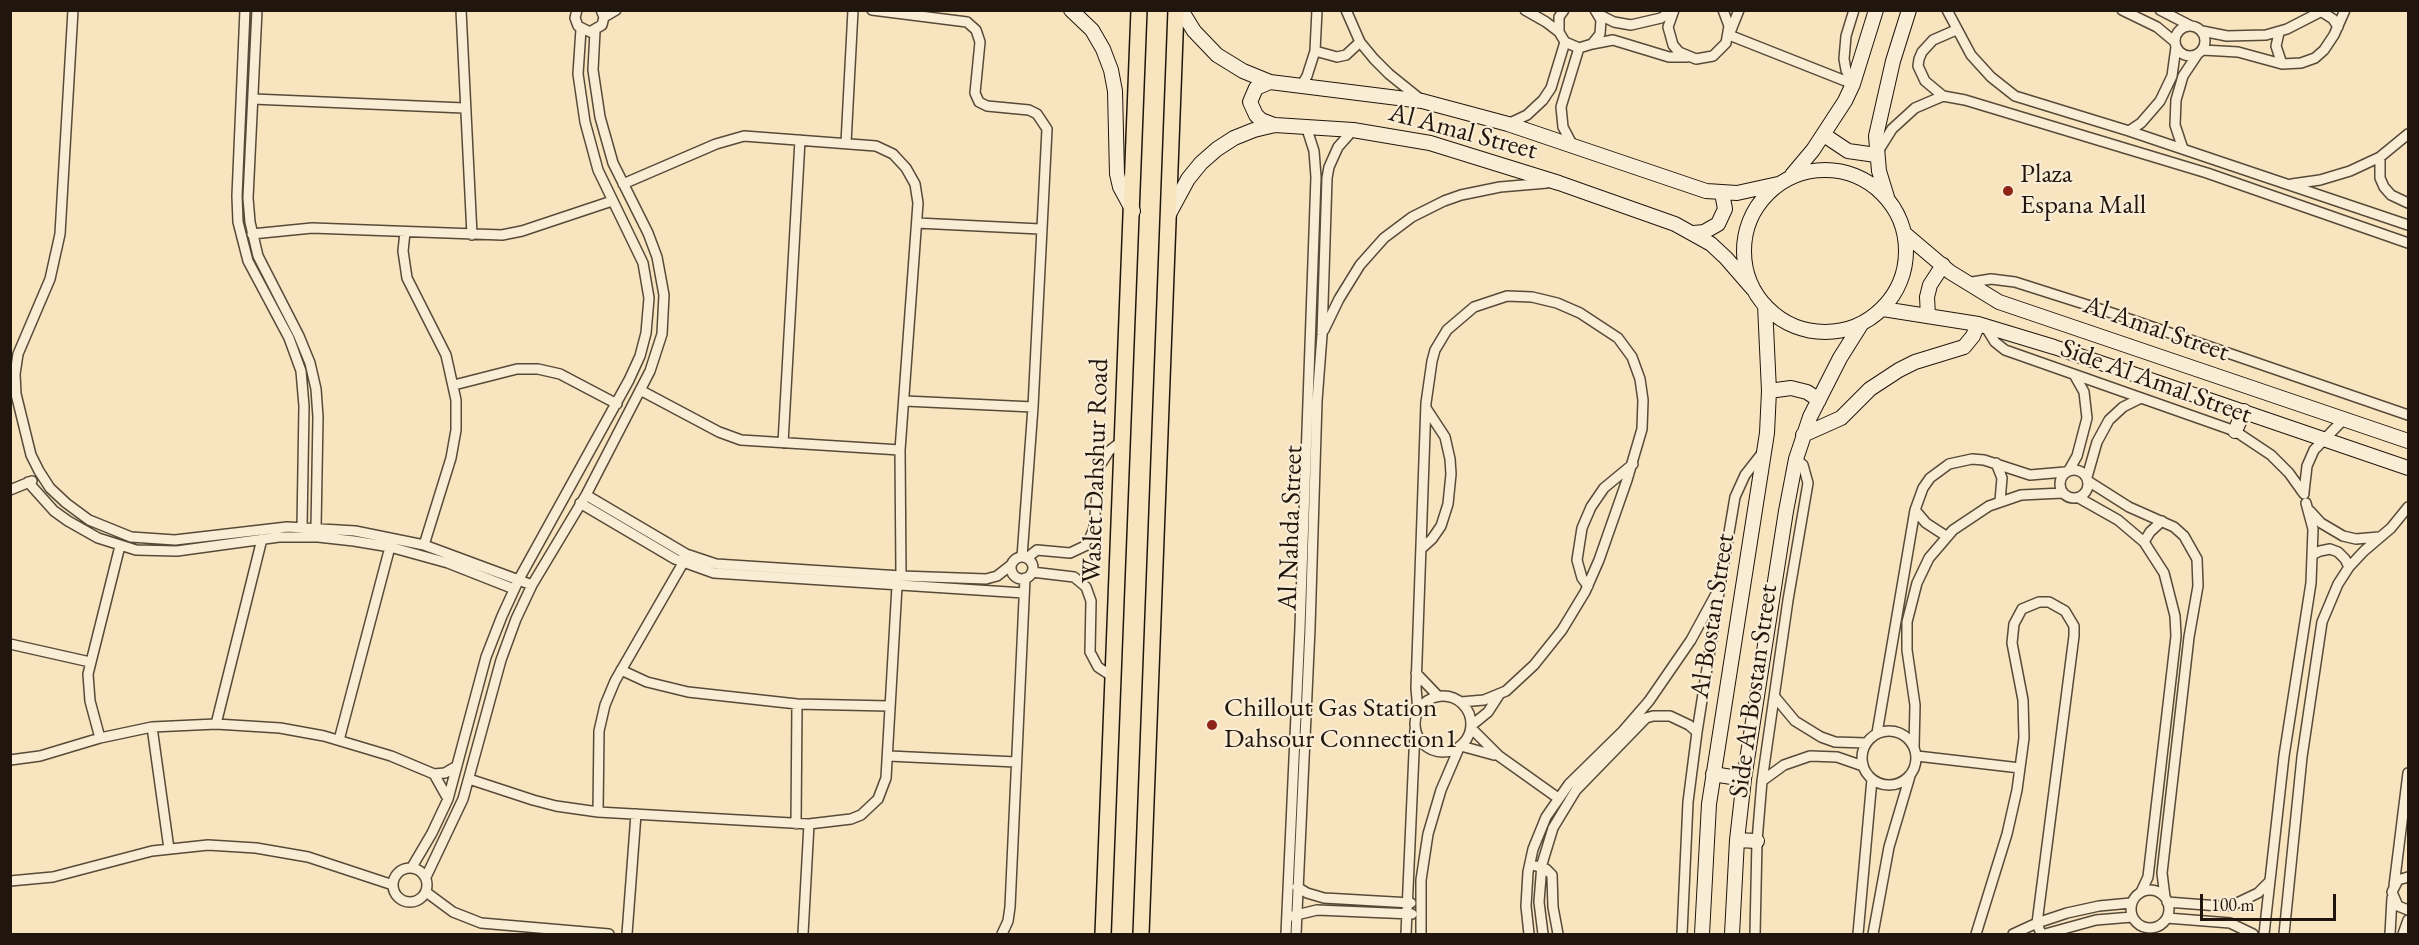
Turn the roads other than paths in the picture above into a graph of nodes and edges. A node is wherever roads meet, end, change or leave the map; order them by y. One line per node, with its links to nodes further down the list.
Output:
1 (73, 10): 122 (street)
2 (245, 10): 135 (street)
3 (257, 10): 51 (street)
4 (460, 10): 53 (street)
5 (577, 10): 31 (street)
6 (616, 10): 28 (street)
7 (854, 10): 62 (street)
8 (872, 10): 79 (street)
9 (1071, 10): 74 (main road)
10 (1139, 10): 74 (main road, Waslet Dahshur Road)
11 (1179, 10): 47 (main road, Al Amal Street); 76 (main road)
12 (1317, 10): 43 (street)
13 (1346, 10): 38 (street)
14 (1525, 10): 35 (street)
15 (1564, 10): 35 (street)
16 (1674, 10): 27 (street); 45 (street)
17 (1723, 10): 37 (street)
18 (1739, 10): 37 (street)
19 (1854, 10): 48 (street)
20 (1876, 10): 48 (main road)
21 (1909, 10): 65 (main road)
22 (1947, 10): 32 (street)
23 (2122, 10): 41 (street)
24 (2160, 10): 29 (street)
25 (2345, 10): 30 (street)
26 (2323, 11): 30 (street); 36 (street)
27 (1597, 12): 40 (street)
28 (602, 14): 33 (street)
29 (2191, 26): 34 (street); 41 (street)
30 (2338, 27): 46 (street)
31 (581, 29): 33 (street); 72 (street)
32 (1956, 30): 50 (street); 58 (street)
33 (595, 31): 69 (street)
34 (2202, 31): 36 (street); 44 (street)
35 (1559, 32): 39 (street)
36 (2278, 33): 46 (street)
37 (1729, 35): 45 (street); 48 (street)
38 (1360, 42): 43 (street); 52 (street)
39 (1565, 42): 42 (street); 54 (street)
40 (1592, 44): 42 (street); 45 (street)
41 (2176, 45): 44 (street); 58 (street)
42 (1579, 48): 63 (street)
43 (1315, 51): 49 (street)
44 (2200, 53): 46 (street); 64 (street)
45 (1687, 57)
46 (2282, 64)
47 (1270, 82): 49 (main road, Al Amal Street); 55 (main road)
48 (1853, 84): 60 (main road)
49 (1301, 86): 52 (main road, Al Amal Street)
50 (1943, 96): 65 (street); 85 (street)
51 (253, 99): 53 (street); 83 (street)
52 (1422, 101): 54 (main road, Al Amal Street)
53 (464, 108): 84 (street)
54 (1508, 124): 63 (main road, Al Amal Street)
55 (1275, 125): 56 (main road, Al Amal Street); 76 (main road, Al Amal Street)
56 (1306, 126): 57 (main road, Al Amal Street); 100 (street, Al Nahda Street)
57 (1353, 130): 68 (main road, Al Amal Street); 94 (street, Al Nahda Street)
58 (2129, 131): 64 (street)
59 (2409, 134): 66 (street)
60 (1824, 135): 65 (main road); 67 (main road)
61 (800, 140): 62 (street); 69 (street); 114 (street)
62 (846, 142): 77 (street)
63 (1573, 146): 71 (main road, Al Amal Street)
64 (2182, 149): 70 (street)
65 (1876, 155): 75 (main road)
66 (2380, 157): 70 (street); 73 (street)
67 (1784, 181): 71 (main road, Al Amal Street); 75 (main road); 88 (main road)
68 (1559, 183): 81 (main road, Al Amal Street); 94 (street)
69 (623, 184): 97 (street)
70 (2288, 184): 78 (street)
71 (1722, 193): 81 (main road)
72 (612, 201): 84 (street); 103 (street)
73 (2409, 203)
74 (1133, 211): 112 (main road, Waslet Dahshur Road)
75 (1896, 215): 82 (main road)
76 (1168, 216): 244 (main road)
77 (917, 223): 79 (street); 102 (street)
78 (2409, 225)
79 (1040, 229): 104 (street)
80 (405, 232): 83 (street); 84 (street); 96 (street)
81 (1694, 233): 88 (main road, Al Amal Street)
82 (1904, 233): 86 (main road, Al Amal Street); 90 (main road)
83 (252, 234): 136 (street)
84 (472, 235)
85 (2409, 243)
86 (1943, 265): 87 (main road, Al Amal Street); 91 (main road)
87 (1966, 283): 107 (street, Side Al Amal Street); 108 (main road, Al Amal Street)
88 (1754, 289): 89 (main road)
89 (1765, 305): 92 (main road); 98 (main road, Al Bostan Street)
90 (1882, 309): 91 (main road, Al Amal Street); 92 (main road)
91 (1928, 315): 93 (main road, Al Amal Street)
92 (1862, 323): 101 (main road, Al Bostan Street)
93 (1981, 325): 95 (street, Side Al Amal Street); 106 (main road, Al Amal Street); 110 (main road)
94 (1322, 335): 100 (street, Al Nahda Street)
95 (2075, 376): 99 (street, Side Al Amal Street); 121 (street)
96 (454, 385): 103 (street); 141 (street)
97 (640, 390): 114 (street); 129 (street)
98 (1769, 391): 101 (main road); 116 (main road, Al Bostan Street)
99 (2141, 398): 109 (street, Side Al Amal Street); 123 (street)
100 (1312, 400): 220 (street, Al Nahda Street); 231 (street, Al Nahda Street)
101 (1819, 400): 110 (main road, Al Bostan Street)
102 (905, 401): 104 (street); 115 (street)
103 (617, 404): 154 (street)
104 (1033, 407): 147 (street)
105 (1426, 408): 119 (street); 144 (street); 144 (street)
106 (2244, 411): 109 (main road); 111 (main road, Al Amal Street)
107 (2409, 415)
108 (2344, 419): 111 (street); 113 (main road, Al Amal Street)
109 (2235, 431): 128 (street, Side Al Amal Street)
110 (1803, 435): 117 (main road, Al Bostan Street)
111 (2323, 438): 120 (main road, Al Amal Street); 128 (street)
112 (1122, 441): 145 (street); 167 (main road, Waslet Dahshur Road)
113 (2409, 441)
114 (783, 443): 115 (street)
115 (900, 450): 155 (street)
116 (1764, 450): 158 (street, Side Al Bostan Street); 196 (main road, Al Bostan Street)
117 (1796, 459): 170 (street, Side Al Bostan Street); 199 (main road, Al Bostan Street)
118 (1996, 463): 121 (street); 130 (street); 132 (street)
119 (1633, 464): 157 (street); 157 (street)
120 (2409, 468)
121 (2067, 471): 123 (street); 126 (street)
122 (43, 479): 124 (street); 135 (street)
123 (2088, 479): 127 (street); 134 (street)
124 (28, 482): 125 (street); 142 (street)
125 (10, 490)
126 (2062, 493): 127 (street); 130 (street)
127 (2079, 498): 140 (street)
128 (2305, 498): 138 (street, Side Al Amal Street); 146 (street)
129 (583, 499): 148 (street); 155 (street); 156 (street)
130 (2000, 501): 137 (street)
131 (2409, 507): 133 (street)
132 (1916, 510): 137 (street); 180 (street)
133 (2404, 517): 138 (street)
134 (2162, 521): 140 (street); 161 (street)
135 (302, 527): 136 (street)
136 (316, 528): 141 (street)
137 (1946, 536): 185 (street)
138 (2381, 537): 150 (street)
139 (262, 539): 142 (street); 143 (street); 175 (street)
140 (2144, 542): 162 (street)
141 (424, 545): 154 (street)
142 (120, 546): 164 (street)
143 (390, 547): 159 (street); 182 (street)
144 (1421, 549): 166 (street)
145 (1066, 553): 147 (street); 152 (street)
146 (2312, 555): 150 (street); 188 (street)
147 (1024, 557): 149 (street); 151 (street)
148 (683, 563): 155 (street); 165 (street)
149 (1011, 565): 153 (street); 155 (street)
150 (2349, 567): 189 (street)
151 (1032, 572): 152 (street); 153 (street)
152 (1064, 574): 167 (street)
153 (1024, 578): 160 (street)
154 (519, 579): 156 (street); 159 (street)
155 (899, 581): 160 (street); 173 (street)
156 (532, 585): 198 (street)
157 (1588, 586): 168 (street)
158 (1720, 586): 179 (street, Side Al Bostan Street); 203 (street)
159 (514, 589): 192 (street)
160 (1024, 593): 191 (street)
161 (2193, 614): 162 (street); 224 (street)
162 (2175, 616): 223 (street)
163 (10, 644): 164 (street)
164 (90, 662): 181 (street)
165 (621, 670): 172 (street); 205 (street)
166 (1416, 673): 169 (street); 174 (street)
167 (1113, 678): 243 (main road, Waslet Dahshur Road)
168 (1499, 695): 171 (street); 176 (street)
169 (1438, 696): 171 (street); 174 (street)
170 (1775, 697): 183 (street); 201 (street, Side Al Bostan Street)
171 (1461, 702): 176 (street)
172 (797, 704): 173 (street); 207 (street)
173 (889, 706): 186 (street)
174 (1418, 711): 178 (street)
175 (216, 724): 177 (street); 182 (street)
176 (1471, 726): 184 (street); 187 (street)
177 (152, 727): 181 (street); 211 (street)
178 (1415, 730): 184 (street); 225 (street)
179 (1697, 732): 214 (street); 252 (street, Side Al Bostan Street)
180 (1877, 733): 183 (street); 185 (street)
181 (100, 738): 190 (street)
182 (339, 740): 195 (street)
183 (1866, 743): 193 (street)
184 (1460, 747): 187 (street); 226 (street)
185 (1916, 752): 194 (street); 197 (street)
186 (889, 756): 191 (street); 208 (street)
187 (1499, 756): 203 (street)
188 (2284, 756): 189 (street); 218 (street)
189 (2302, 757): 262 (street)
190 (10, 760)
191 (1016, 762): 242 (street)
192 (457, 766): 195 (street); 204 (street)
193 (1863, 766): 200 (street); 201 (street)
194 (2020, 768): 235 (street); 257 (street)
195 (434, 774): 204 (street)
196 (1713, 774): 199 (main road); 253 (main road, Al Bostan Street)
197 (1910, 775): 200 (street); 256 (street)
198 (469, 779): 205 (street); 215 (street)
199 (1744, 779): 209 (main road, Al Bostan Street)
200 (1872, 779): 255 (street)
201 (1762, 781): 210 (street, Side Al Bostan Street)
202 (2408, 781): 221 (street)
203 (1558, 798): 212 (street)
204 (448, 799): 213 (street)
205 (598, 812): 206 (street)
206 (636, 814): 207 (street); 240 (street)
207 (795, 824): 208 (street)
208 (809, 824): 241 (street)
209 (1737, 840): 210 (main road); 254 (main road, Al Bostan Street)
210 (1757, 842): 238 (street, Side Al Bostan Street)
211 (169, 849): 217 (street); 219 (street)
212 (1529, 865): 214 (street); 249 (street)
213 (412, 867): 215 (street); 219 (street)
214 (1542, 868): 250 (street); 251 (street)
215 (426, 877): 222 (street)
216 (2409, 877): 221 (street)
217 (10, 881)
218 (2268, 883): 224 (street); 261 (street)
219 (393, 885): 222 (street)
220 (1298, 886): 225 (street); 231 (street, Al Nahda Street)
221 (2393, 889): 228 (street); 263 (street)
222 (426, 892): 239 (street)
223 (2141, 892): 224 (street); 227 (street)
224 (2166, 900): 233 (street)
225 (1407, 903): 226 (street); 229 (street)
226 (1420, 903): 230 (street)
227 (2131, 903): 232 (street); 235 (street)
228 (2409, 910)
229 (1407, 914): 230 (street); 231 (street); 247 (street)
230 (1420, 914): 248 (street)
231 (1292, 916): 245 (street, Al Nahda Street); 246 (street, Al Nahda Street)
232 (2132, 917): 236 (street); 259 (street)
233 (2167, 918): 237 (street); 260 (street)
234 (2409, 920): 264 (street)
235 (2037, 923): 258 (street); 259 (street)
236 (2142, 931): 237 (street)
237 (2156, 931)
238 (1755, 933)
239 (609, 934)
240 (627, 934)
241 (803, 934)
242 (1002, 934)
243 (1103, 934)
244 (1140, 934)
245 (1286, 934)
246 (1296, 934)
247 (1406, 934)
248 (1421, 934)
249 (1529, 934)
250 (1543, 934)
251 (1558, 934)
252 (1682, 934)
253 (1702, 934)
254 (1732, 934)
255 (1858, 934)
256 (1873, 934)
257 (1976, 934)
258 (2013, 934)
259 (2043, 934)
260 (2253, 934)
261 (2264, 934)
262 (2284, 934)
263 (2390, 934)
264 (2403, 934)

